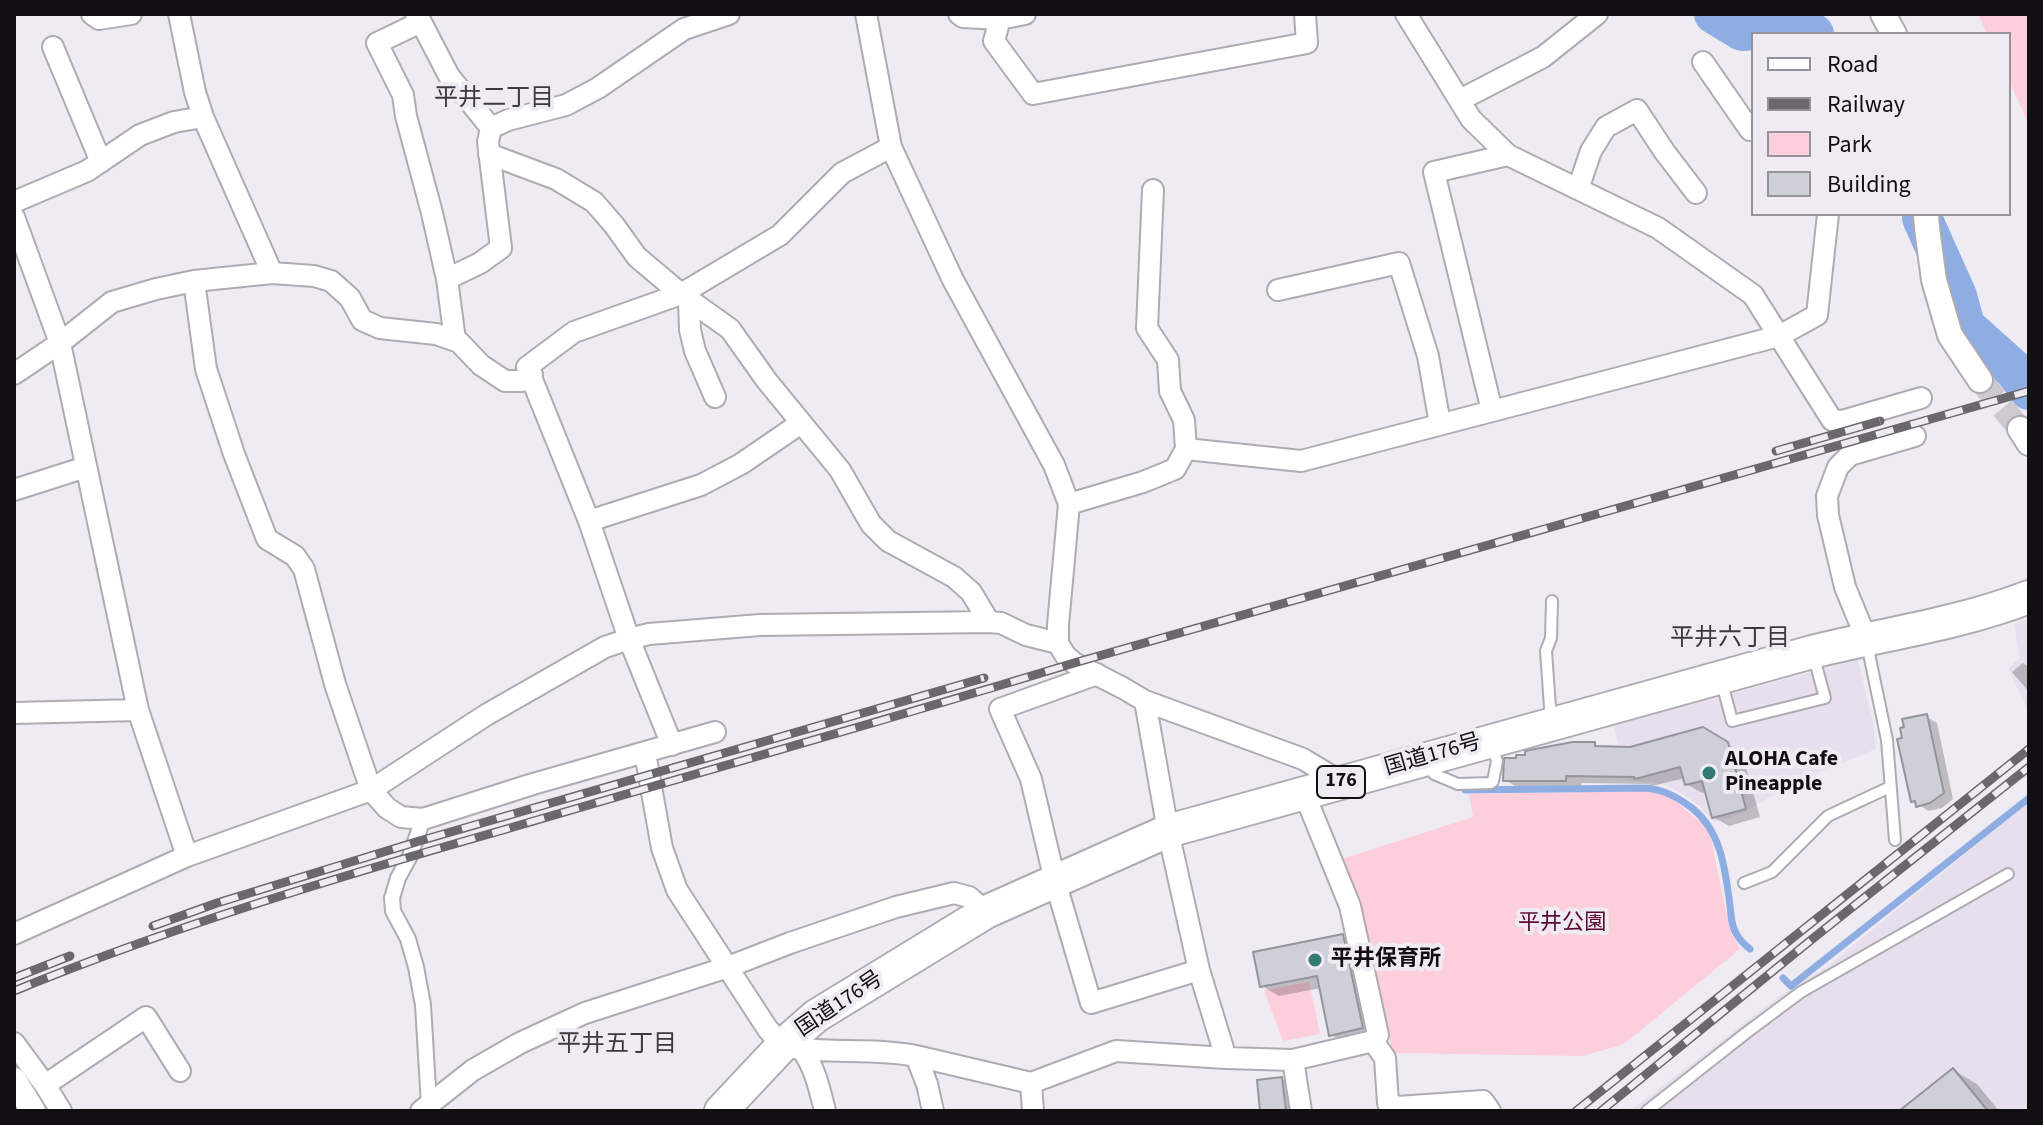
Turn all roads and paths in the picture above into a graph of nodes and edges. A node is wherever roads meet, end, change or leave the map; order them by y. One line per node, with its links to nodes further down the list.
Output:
1 (92, 14): 2 (street)
2 (131, 14)
3 (179, 14): 20 (street)
4 (729, 14): 21 (street)
5 (866, 14): 23 (street)
6 (959, 14): 14 (street)
7 (1025, 14): 14 (street)
8 (1305, 14): 14 (street)
9 (1406, 14): 19 (street)
10 (1563, 14): 16 (street)
11 (1597, 14): 16 (street)
12 (1883, 14): 15 (street)
13 (419, 18): 21 (street); 35 (street)
14 (1000, 19)
15 (1893, 32)
16 (1572, 34): 19 (street)
17 (53, 47): 26 (street)
18 (1703, 62): 22 (street)
19 (1460, 100): 25 (street)
20 (203, 117): 26 (street); 34 (street)
21 (491, 128): 24 (street)
22 (1751, 130)
23 (891, 147): 38 (street); 54 (street)
24 (489, 154): 35 (street); 38 (street)
25 (1508, 155): 27 (street); 47 (street)
26 (101, 162): 30 (street)
27 (1578, 189): 29 (street); 39 (street)
28 (1153, 190): 51 (street)
29 (1696, 193)
30 (14, 202)
31 (1828, 216): 39 (street)
32 (1926, 216): 44 (street)
33 (14, 217): 41 (street)
34 (272, 273): 36 (street); 40 (street)
35 (447, 279): 40 (street)
36 (194, 281): 41 (street); 74 (street)
37 (1278, 290): 49 (street)
38 (685, 297): 43 (street); 45 (street); 48 (street)
39 (1779, 336): 46 (street); 47 (street)
40 (455, 340): 43 (street)
41 (60, 343): 42 (street); 52 (street)
42 (14, 374)
43 (532, 375): 55 (street)
44 (1980, 380)
45 (715, 397)
46 (1921, 398)
47 (1492, 411): 49 (street)
48 (801, 423): 55 (street); 58 (street)
49 (1440, 424): 51 (street)
50 (1915, 436): 59 (street)
51 (1186, 449): 54 (street)
52 (86, 467): 53 (street); 66 (street)
53 (14, 490)
54 (1069, 504): 61 (street)
55 (589, 521): 60 (street)
56 (2029, 597): 59 (highway, 国道176号 / 176)
57 (1552, 601): 68 (lane)
58 (989, 622): 60 (street); 61 (street)
59 (1866, 638): 62 (highway, 国道176号 / 176); 73 (lane)
60 (629, 639): 70 (street); 74 (street)
61 (1058, 643): 63 (street)
62 (1812, 652): 64 (highway, 国道176号 / 176); 64 (lane)
63 (1097, 674): 65 (street); 81 (street)
64 (1721, 677): 68 (highway, 国道176号 / 176)
65 (1145, 701): 72 (street); 77 (street)
66 (138, 710): 67 (street); 79 (street)
67 (14, 713)
68 (1552, 723): 72 (highway, 国道176号 / 176)
69 (715, 732): 70 (street)
70 (672, 745): 71 (street)
71 (645, 753): 76 (street); 85 (street)
72 (1341, 782): 75 (highway, 国道176号 / 176)
73 (1890, 787): 78 (lane); 82 (lane)
74 (371, 790): 76 (street); 79 (street)
75 (1304, 793): 77 (highway, 国道176号 / 176); 87 (street)
76 (423, 819): 97 (street)
77 (1168, 831): 81 (highway, 国道176号 / 176); 86 (street)
78 (1895, 840)
79 (187, 856): 84 (street)
80 (2008, 874): 106 (lane)
81 (1055, 881): 83 (highway, 国道176号 / 176); 86 (street)
82 (1744, 883)
83 (986, 912): 85 (street); 89 (highway, 国道176号 / 176)
84 (14, 934)
85 (728, 967): 89 (street); 97 (street)
86 (1199, 970): 91 (street)
87 (1373, 1041): 92 (street); 105 (street)
88 (14, 1043): 96 (street)
89 (792, 1048): 90 (street); 100 (highway, 国道176号 / 176); 101 (street)
90 (916, 1056): 95 (street); 102 (street)
91 (1226, 1058): 92 (street); 95 (street)
92 (1293, 1060): 104 (street)
93 (180, 1071): 96 (street)
94 (14, 1080): 98 (street)
95 (1031, 1083): 103 (street)
96 (45, 1085): 99 (street)
97 (425, 1108)
98 (33, 1111)
99 (61, 1111)
100 (721, 1111)
101 (825, 1111)
102 (933, 1111)
103 (1033, 1111)
104 (1301, 1111)
105 (1490, 1111)
106 (1647, 1111)

